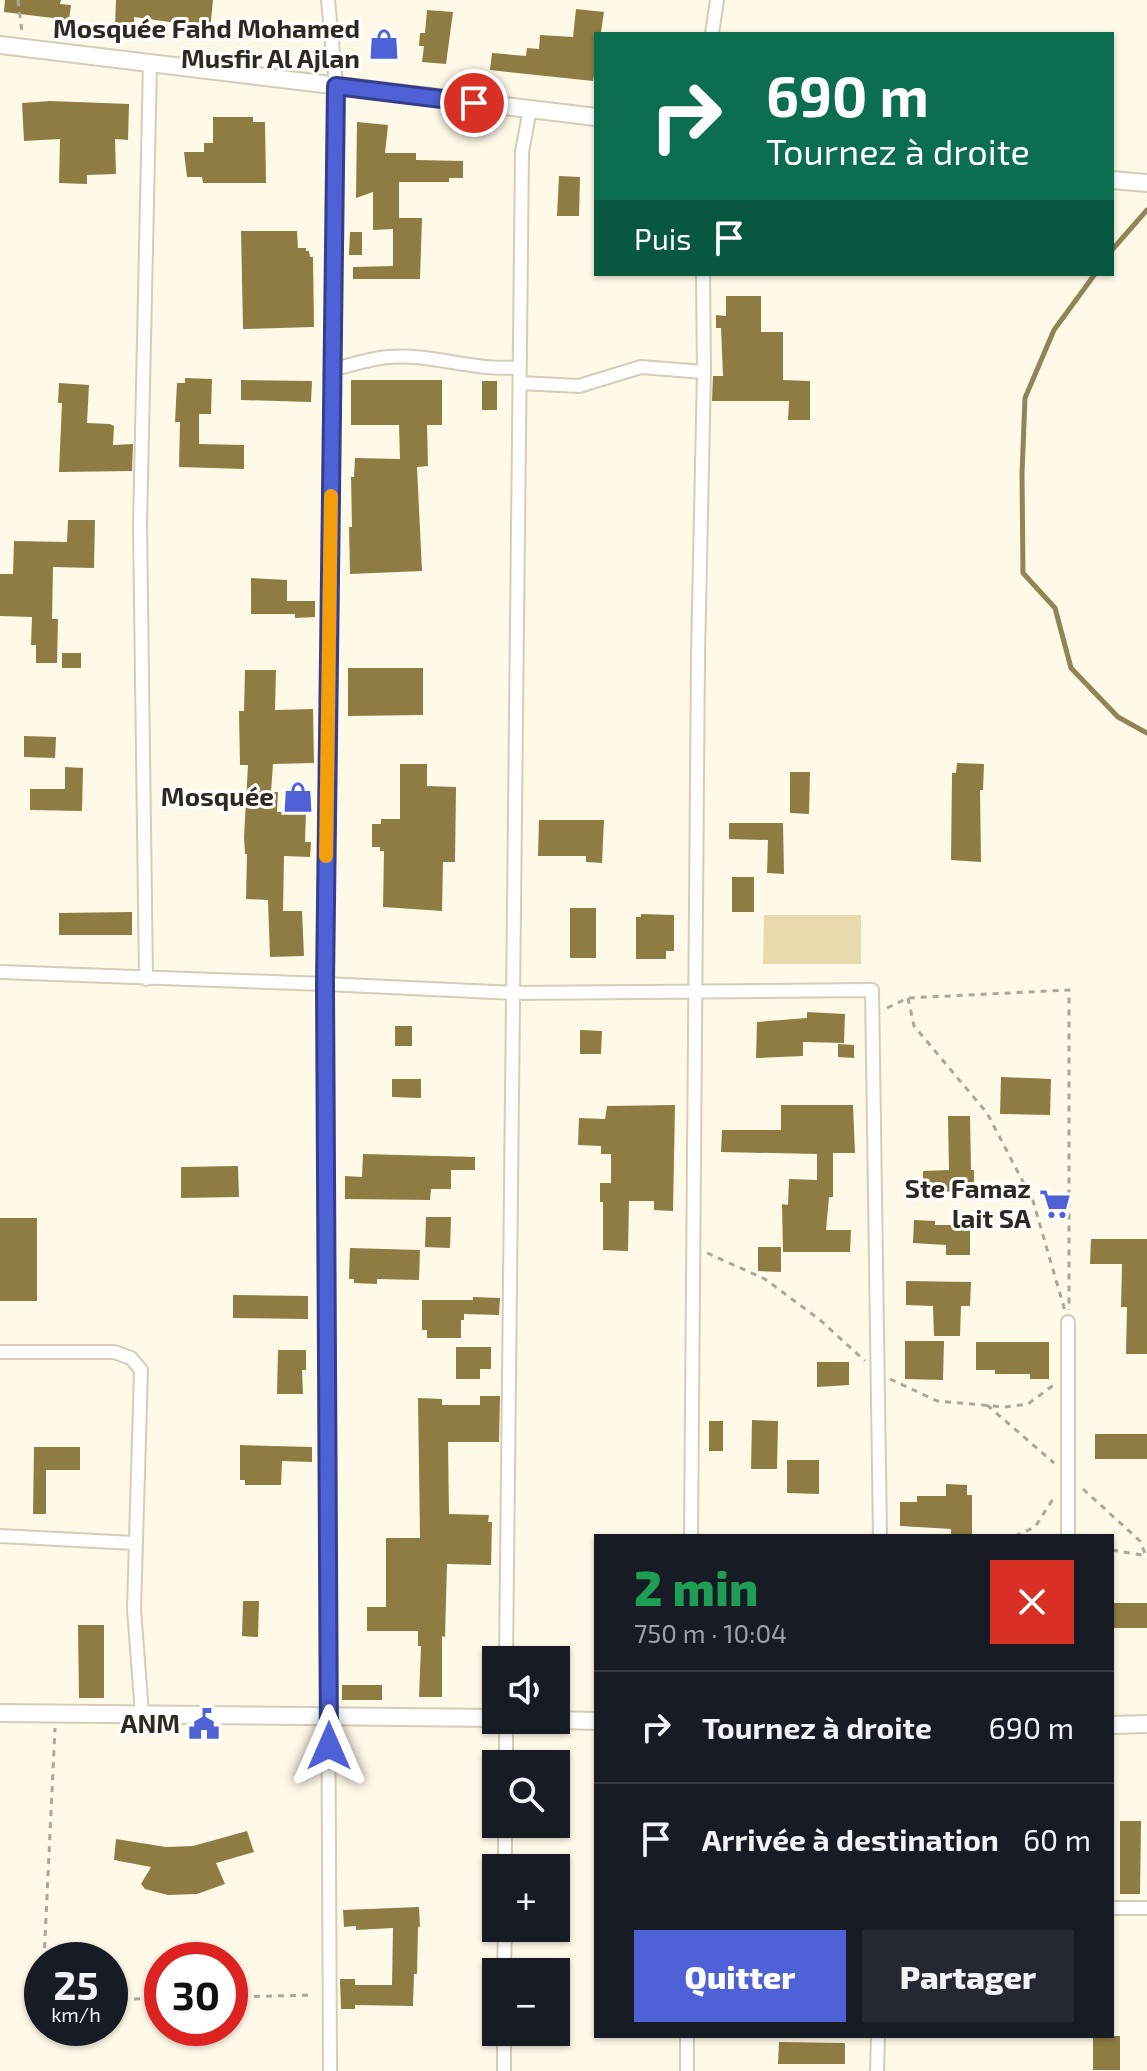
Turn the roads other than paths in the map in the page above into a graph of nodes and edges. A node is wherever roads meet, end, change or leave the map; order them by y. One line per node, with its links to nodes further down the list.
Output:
1 (328, 0): 6 (street)
2 (717, 0): 3 (street)
3 (712, 32)
4 (0, 45): 5 (street)
5 (150, 63): 6 (street); 17 (street)
6 (336, 86): 7 (street); 13 (street)
7 (530, 109): 8 (street); 12 (street)
8 (594, 117)
9 (1118, 181): 10 (street)
10 (1147, 183)
11 (703, 276): 14 (street)
12 (520, 367): 13 (street); 15 (street)
13 (332, 370): 18 (street)
14 (704, 372): 15 (street); 19 (street)
15 (520, 383): 20 (street)
16 (0, 972): 17 (street)
17 (146, 979): 18 (street)
18 (325, 984): 20 (street); 31 (street)
19 (695, 990): 20 (street); 23 (street); 24 (street)
20 (513, 993): 28 (street)
21 (1068, 1322): 25 (street)
22 (0, 1352): 27 (street)
23 (691, 1534)
24 (880, 1534)
25 (1068, 1534)
26 (0, 1536): 27 (street)
27 (134, 1543): 30 (street)
28 (506, 1646)
29 (0, 1713): 30 (street)
30 (142, 1714): 31 (street)
31 (329, 1715): 32 (street); 42 (street)
32 (482, 1718)
33 (570, 1720): 34 (street)
34 (594, 1721)
35 (1147, 1724): 36 (street)
36 (1114, 1725)
37 (1114, 1908): 38 (street)
38 (1147, 1908)
39 (687, 2038): 44 (street)
40 (878, 2038): 45 (street)
41 (504, 2046): 43 (street)
42 (330, 2071)
43 (504, 2071)
44 (687, 2071)
45 (877, 2071)

